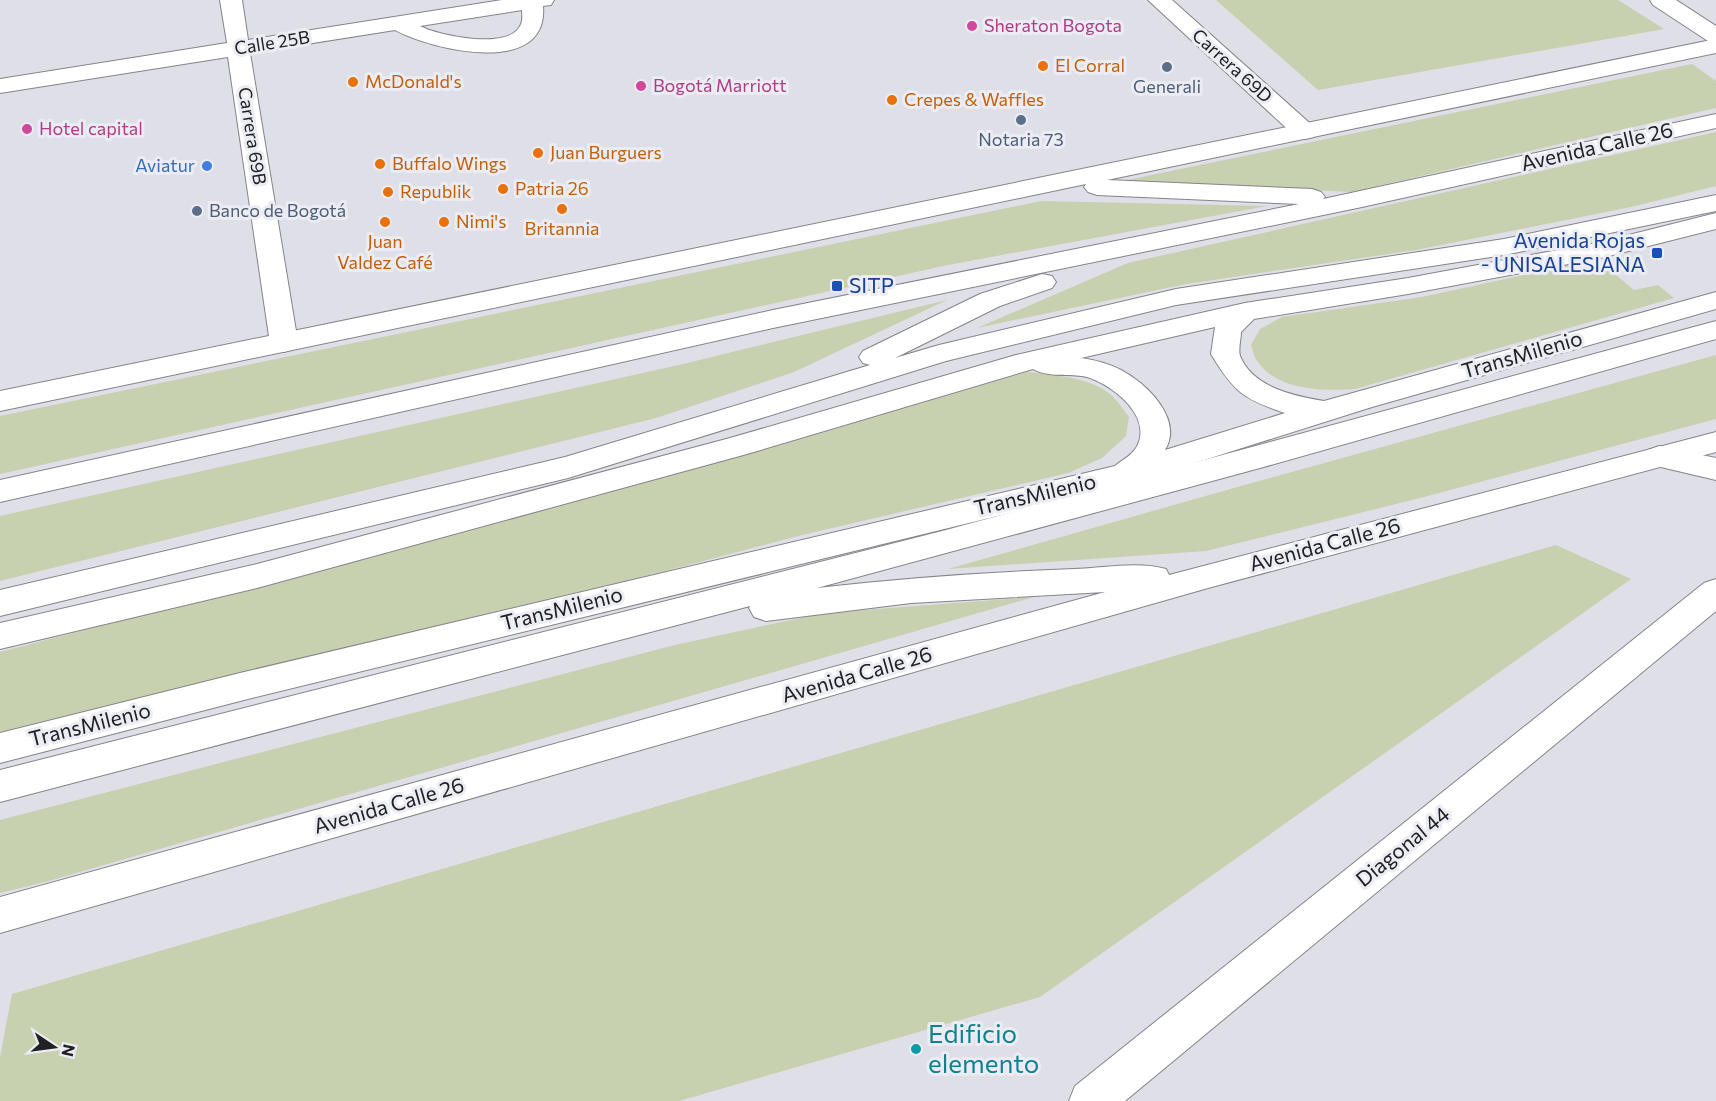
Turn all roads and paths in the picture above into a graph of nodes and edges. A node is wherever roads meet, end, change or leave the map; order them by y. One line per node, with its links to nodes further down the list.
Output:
1 (231, 0): 8 (main road, Carrera 69B)
2 (1159, 0): 11 (main road, Carrera 69D)
3 (1661, 0): 6 (main road)
4 (538, 1): 5 (main road, Calle 25B); 5 (main road)
5 (398, 23): 8 (main road, Calle 25B)
6 (1716, 36)
7 (1716, 46): 11 (main road)
8 (238, 48): 9 (main road, Calle 25B); 20 (main road, Carrera 69B)
9 (0, 86)
10 (1716, 121): 13 (main road, Avenida Calle 26)
11 (1305, 132): 12 (main road)
12 (1047, 185): 13 (main road); 20 (main road)
13 (1362, 199): 16 (main road, Avenida Calle 26)
14 (1716, 202): 24 (main road)
15 (1716, 221): 18 (main road, TransMilenio)
16 (1168, 238): 24 (main road); 29 (main road, Avenida Calle 26)
17 (1716, 300): 23 (main road, TransMilenio)
18 (1245, 312): 21 (main road, TransMilenio); 23 (main road, TransMilenio)
19 (1716, 330): 34 (main road)
20 (284, 344): 22 (main road)
21 (1016, 364): 28 (main road, TransMilenio); 33 (main road, TransMilenio)
22 (0, 401)
23 (1328, 411): 28 (main road, TransMilenio)
24 (739, 415): 32 (main road)
25 (1716, 441): 26 (main road, Avenida Calle 26)
26 (1659, 457): 27 (main road); 30 (main road, Avenida Calle 26)
27 (1716, 469)
28 (1125, 474): 35 (main road, TransMilenio)
29 (0, 491)
30 (1208, 576): 34 (main road); 37 (main road, Avenida Calle 26)
31 (1716, 592): 38 (main road, Diagonal 44)
32 (0, 603)
33 (0, 636)
34 (551, 645): 36 (main road)
35 (0, 748)
36 (0, 786)
37 (0, 915)
38 (1090, 1101)

